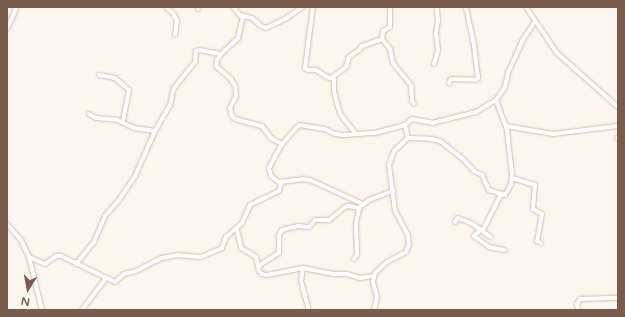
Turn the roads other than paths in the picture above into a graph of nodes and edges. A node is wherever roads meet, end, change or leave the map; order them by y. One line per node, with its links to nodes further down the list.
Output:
1 (16, 7): 13 (street)
2 (166, 7): 14 (street)
3 (233, 7): 11 (street)
4 (303, 7): 11 (street)
5 (313, 7): 19 (street)
6 (390, 7): 15 (street)
7 (442, 7): 10 (street)
8 (466, 7): 20 (street)
9 (526, 7): 12 (street)
10 (436, 8): 17 (street)
11 (243, 17): 16 (street)
12 (535, 22): 21 (street); 23 (street)
13 (7, 29)
14 (175, 35)
15 (382, 39): 19 (street); 22 (street)
16 (220, 54): 29 (street); 32 (street)
17 (434, 64)
18 (99, 76): 25 (street)
19 (331, 78): 30 (street)
20 (449, 83)
21 (496, 100): 26 (street); 27 (street)
22 (414, 104)
23 (618, 107)
24 (89, 114): 25 (street)
25 (123, 122): 29 (street)
26 (405, 125): 30 (street); 31 (street)
27 (506, 126): 28 (street); 33 (street)
28 (618, 126)
29 (155, 132): 48 (street)
30 (356, 134): 32 (street)
31 (408, 138): 35 (street); 36 (street)
32 (282, 144): 34 (street)
33 (512, 178): 36 (street); 44 (street)
34 (280, 182): 37 (street); 42 (street)
35 (392, 191): 37 (street); 51 (street)
36 (501, 195): 41 (street)
37 (363, 204): 38 (street)
38 (359, 208): 47 (street); 49 (street)
39 (455, 222): 41 (street)
40 (7, 224): 46 (street)
41 (482, 229): 43 (street); 45 (street)
42 (237, 230): 49 (street); 52 (street)
43 (491, 237)
44 (541, 243)
45 (505, 250)
46 (29, 257): 48 (street); 54 (street)
47 (354, 259)
48 (76, 264): 52 (street)
49 (258, 266): 50 (street)
50 (303, 268): 51 (street); 56 (street)
51 (374, 276): 57 (street)
52 (106, 278): 55 (street)
53 (618, 298): 58 (street)
54 (42, 310)
55 (82, 310)
56 (309, 310)
57 (374, 310)
58 (578, 310)

